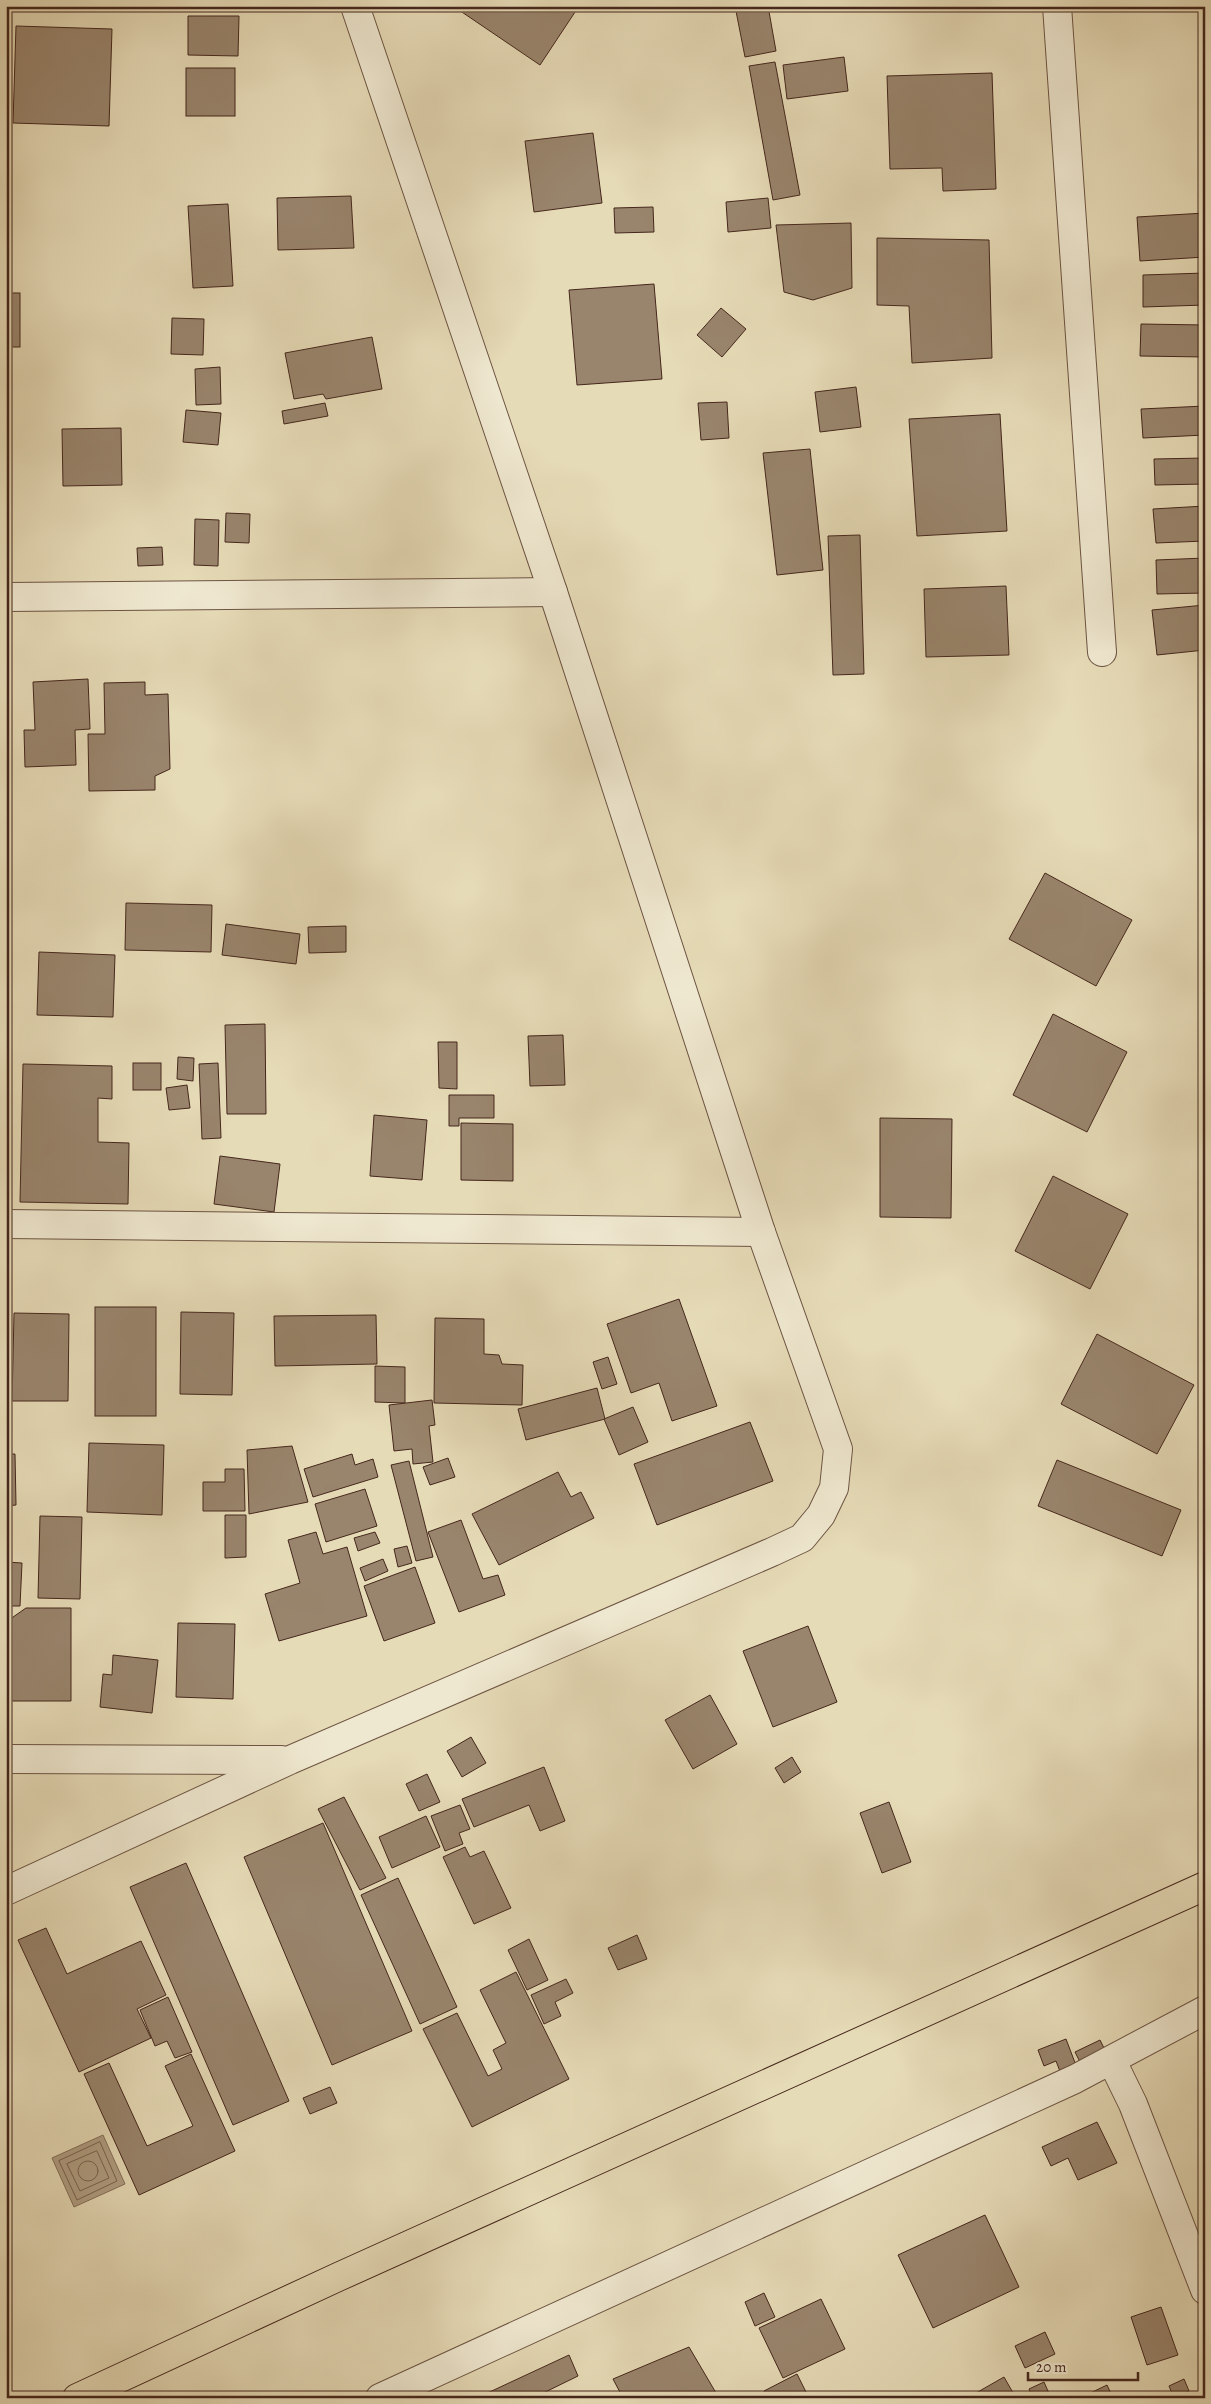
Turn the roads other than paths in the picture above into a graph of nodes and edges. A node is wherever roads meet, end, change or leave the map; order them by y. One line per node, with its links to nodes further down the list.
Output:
1 (355, 6): 3 (street)
2 (1057, 6): 5 (street)
3 (554, 592): 4 (street); 7 (street)
4 (6, 597)
5 (1102, 652)
6 (6, 1224): 7 (street)
7 (761, 1232): 9 (street)
8 (6, 1759): 9 (street)
9 (290, 1760): 11 (street)
10 (1205, 1886): 15 (main road)
11 (6, 1891)
12 (1205, 2010): 13 (street)
13 (1112, 2060): 14 (street); 16 (street)
14 (1205, 2290)
15 (77, 2398)
16 (380, 2398)

